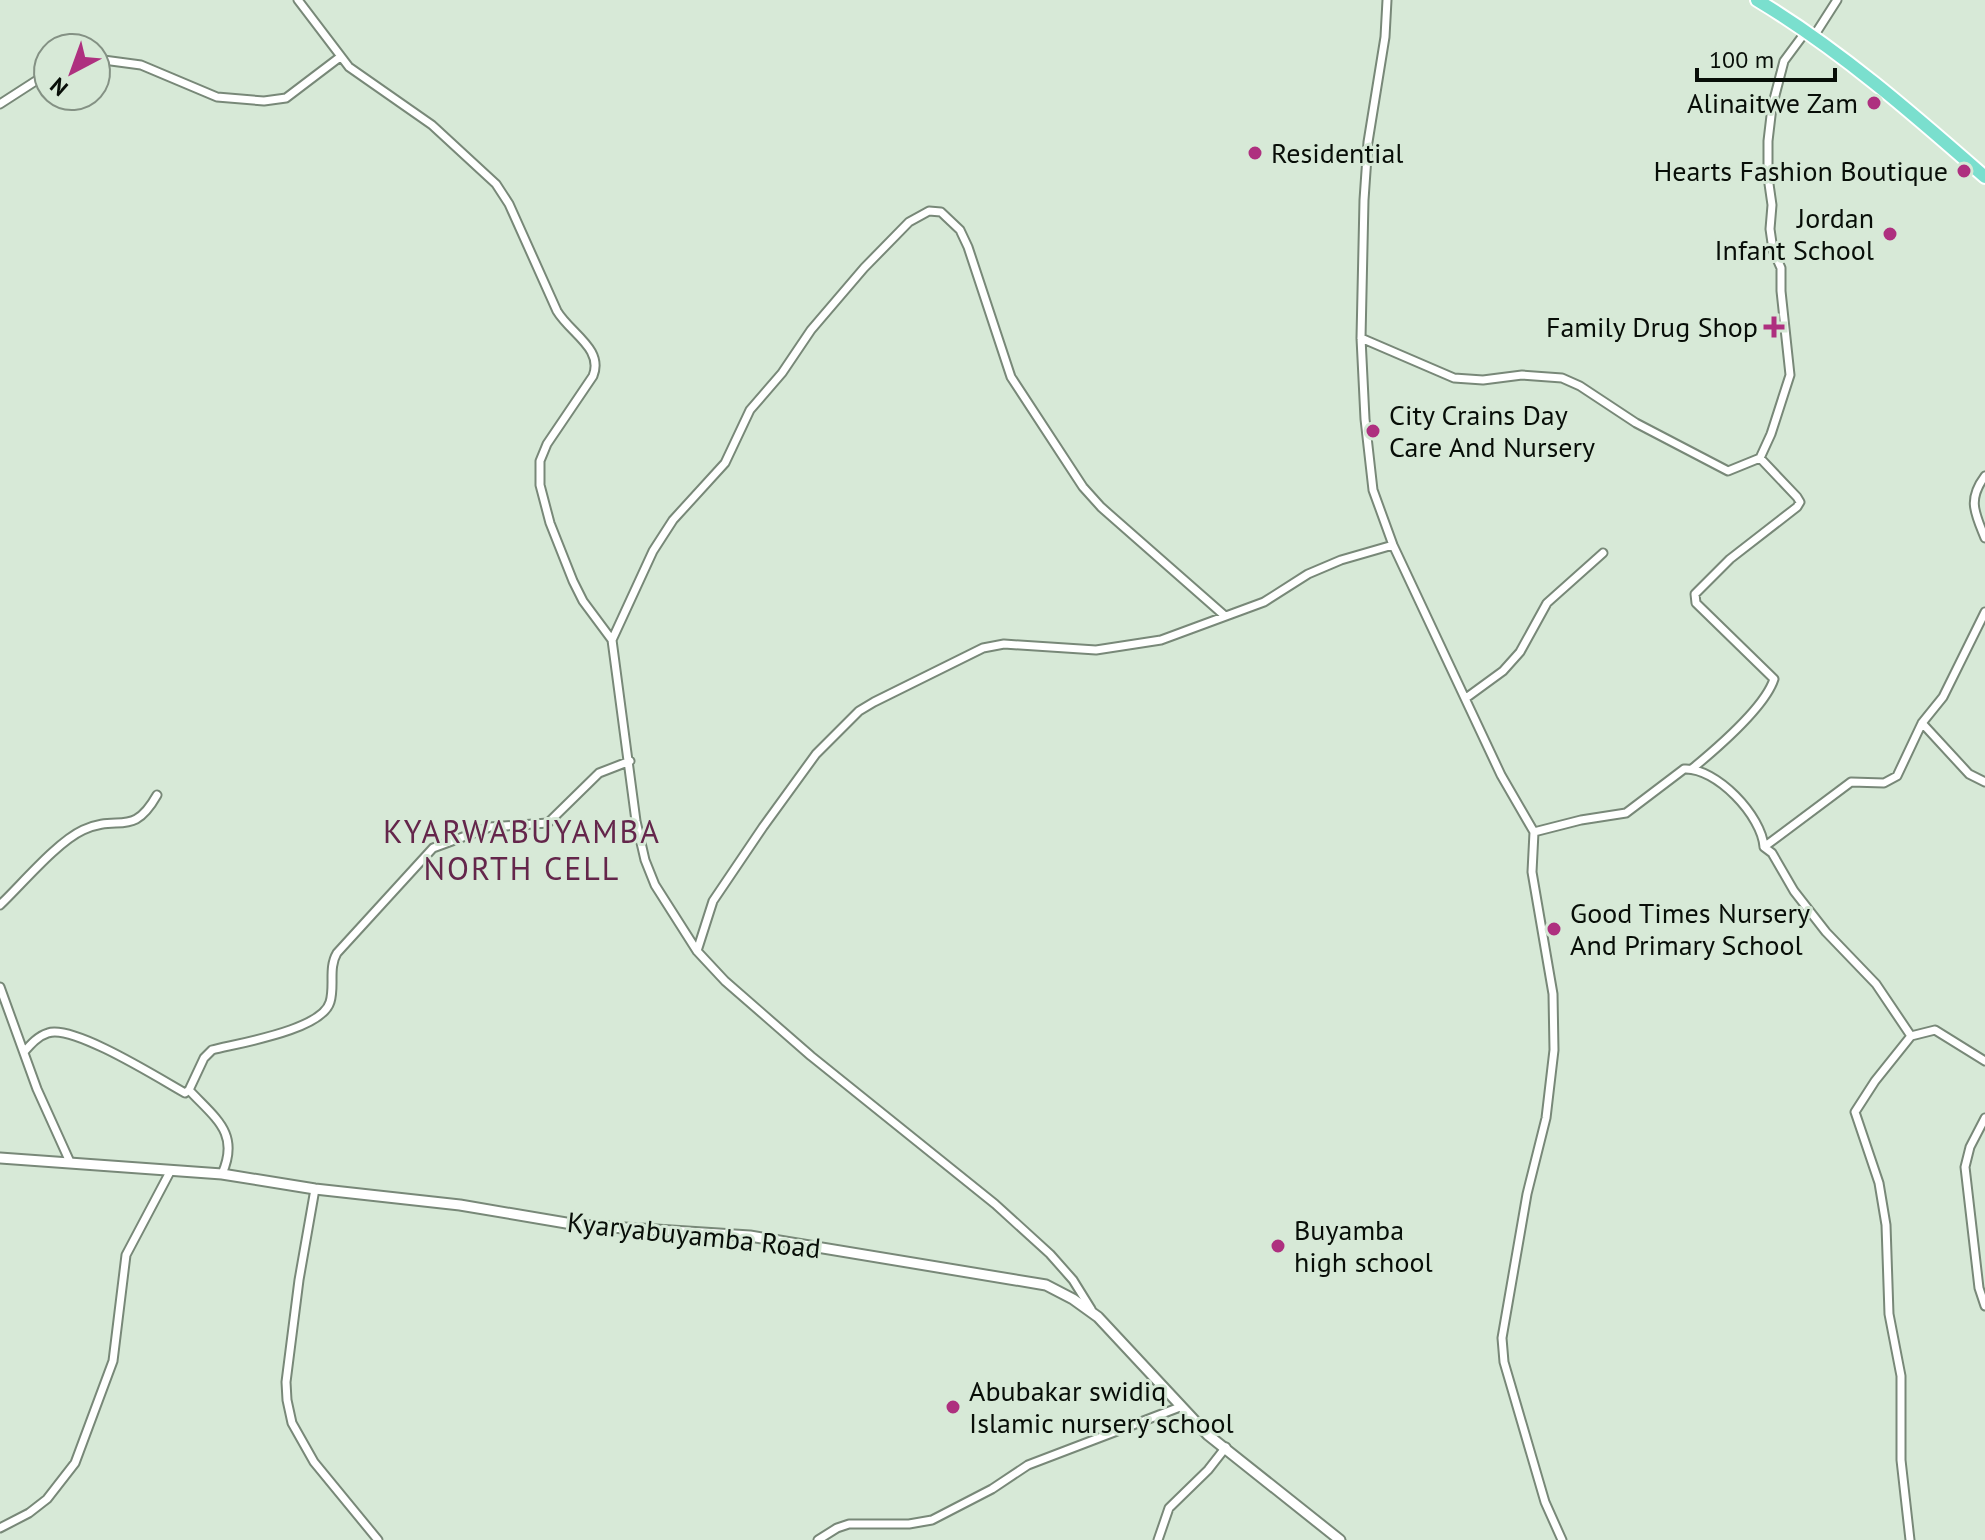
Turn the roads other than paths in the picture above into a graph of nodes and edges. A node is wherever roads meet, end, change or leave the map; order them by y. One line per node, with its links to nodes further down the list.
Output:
1 (298, 0): 6 (street)
2 (1387, 0): 11 (street)
3 (1757, 0): 5 (main road)
4 (1837, 0): 5 (street)
5 (1810, 33): 10 (main road); 12 (street)
6 (340, 57): 7 (street); 19 (street)
7 (112, 61)
8 (32, 83): 9 (street)
9 (0, 104)
10 (1985, 177)
11 (1361, 338): 12 (street); 15 (street)
12 (1760, 458): 23 (street)
13 (1985, 476): 14 (street)
14 (1985, 538)
15 (1393, 545): 18 (street); 20 (street)
16 (1603, 553): 20 (street)
17 (1985, 612): 21 (street)
18 (1225, 616): 19 (street); 29 (street)
19 (612, 640): 22 (street)
20 (1466, 698): 26 (street)
21 (1922, 723): 24 (street); 27 (street)
22 (630, 761): 29 (street); 34 (street)
23 (1693, 768): 26 (street); 27 (street)
24 (1985, 782)
25 (157, 795): 28 (street)
26 (1534, 832): 50 (street)
27 (1764, 847): 31 (street)
28 (0, 905)
29 (697, 951): 42 (street)
30 (0, 987): 32 (street)
31 (1911, 1036): 33 (street); 51 (street)
32 (24, 1052): 34 (street); 37 (street)
33 (1985, 1061)
34 (189, 1090): 39 (street)
35 (1985, 1118): 41 (street)
36 (0, 1158): 37 (street, Kyaryabuyamba Road)
37 (70, 1162): 38 (street, Kyaryabuyamba Road)
38 (171, 1170): 39 (street, Kyaryabuyamba Road); 45 (street)
39 (222, 1174): 40 (street, Kyaryabuyamba Road)
40 (315, 1189): 42 (street, Kyaryabuyamba Road); 46 (street)
41 (1985, 1306)
42 (1098, 1317): 43 (street, Kyaryabuyamba Road)
43 (1180, 1407): 44 (street, Kyaryabuyamba Road); 47 (street)
44 (1226, 1447): 48 (street); 49 (street, Kyaryabuyamba Road)
45 (0, 1528)
46 (378, 1540)
47 (818, 1540)
48 (1158, 1540)
49 (1340, 1540)
50 (1562, 1540)
51 (1910, 1540)

